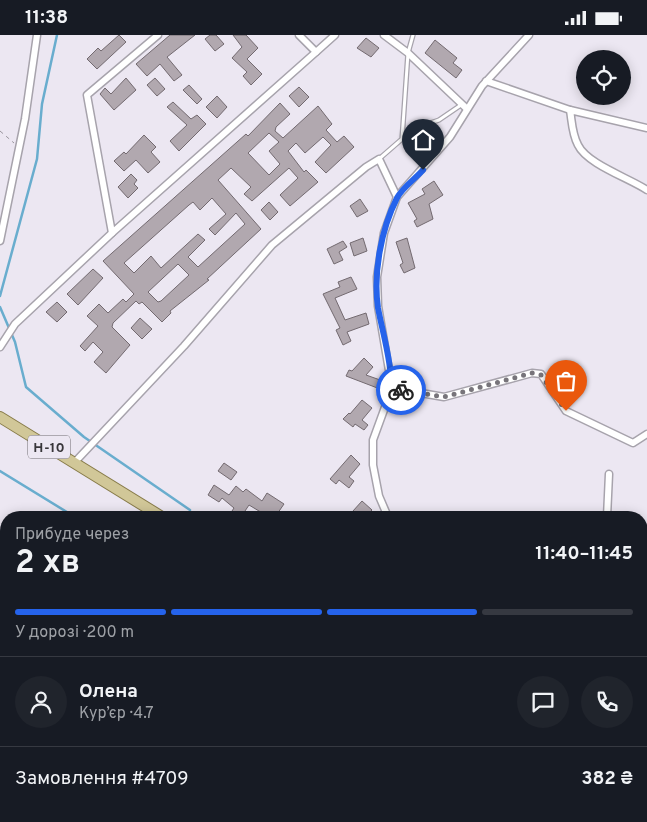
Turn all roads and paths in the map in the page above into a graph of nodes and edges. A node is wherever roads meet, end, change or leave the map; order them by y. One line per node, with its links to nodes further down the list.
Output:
1 (37, 35): 16 (street)
2 (158, 35): 20 (street)
3 (299, 35): 8 (street)
4 (335, 35): 8 (street)
5 (384, 35): 9 (street)
6 (413, 35): 9 (lane)
7 (529, 35): 10 (street)
8 (316, 52): 20 (street)
9 (408, 53): 11 (street); 15 (lane)
10 (486, 81): 11 (street); 12 (street)
11 (464, 107): 15 (lane); 19 (street)
12 (570, 110): 13 (street); 18 (street)
13 (647, 129)
14 (0, 131): 16 (path)
15 (402, 139): 17 (lane)
16 (20, 148): 21 (street)
17 (379, 159): 19 (street); 26 (street)
18 (647, 190)
19 (397, 197): 23 (street)
20 (112, 233): 22 (street)
21 (0, 241)
22 (0, 347)
23 (392, 388): 25 (street); 29 (street)
24 (0, 417): 26 (main road, Н-10)
25 (647, 434)
26 (74, 463): 28 (main road, Н-10)
27 (609, 474): 30 (street)
28 (152, 511)
29 (386, 511)
30 (607, 511)

